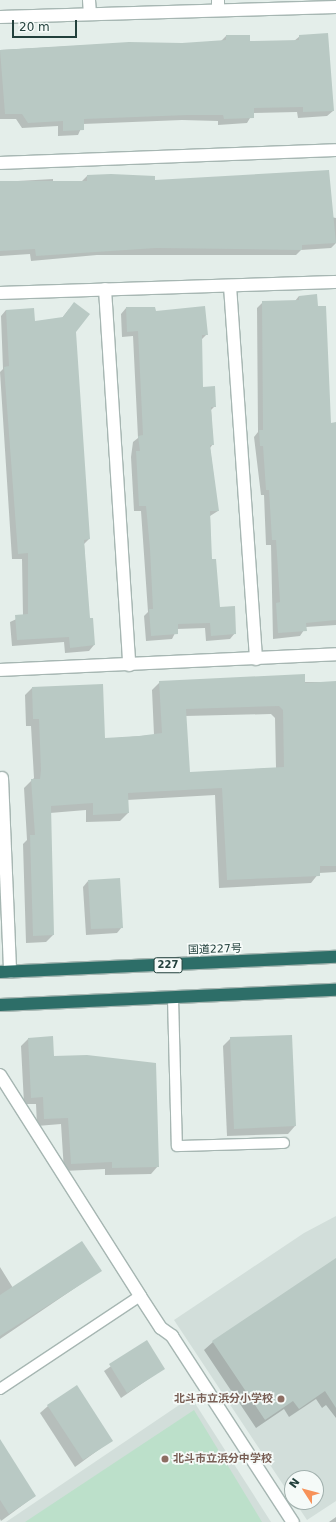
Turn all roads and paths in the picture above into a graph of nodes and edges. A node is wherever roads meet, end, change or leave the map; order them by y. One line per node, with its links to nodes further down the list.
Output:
1 (89, 0): 4 (street)
2 (218, 4): 3 (street); 4 (street)
3 (336, 7)
4 (90, 14): 5 (street)
5 (0, 17)
6 (336, 150): 7 (street)
7 (0, 163)
8 (336, 282): 9 (street)
9 (230, 286): 10 (street); 13 (street)
10 (106, 289): 11 (street); 14 (street)
11 (0, 293)
12 (336, 654): 13 (street)
13 (256, 659): 14 (street)
14 (129, 665): 15 (street)
15 (0, 670)
16 (2, 778): 18 (street)
17 (336, 957): 18 (highway, 国道227号 / 227)
18 (5, 972)
19 (336, 990): 20 (highway)
20 (173, 998): 21 (highway); 23 (lane)
21 (0, 1005)
22 (0, 1075): 24 (street)
23 (284, 1143)
24 (140, 1296): 25 (lane); 26 (street)
25 (0, 1389)
26 (293, 1522)

